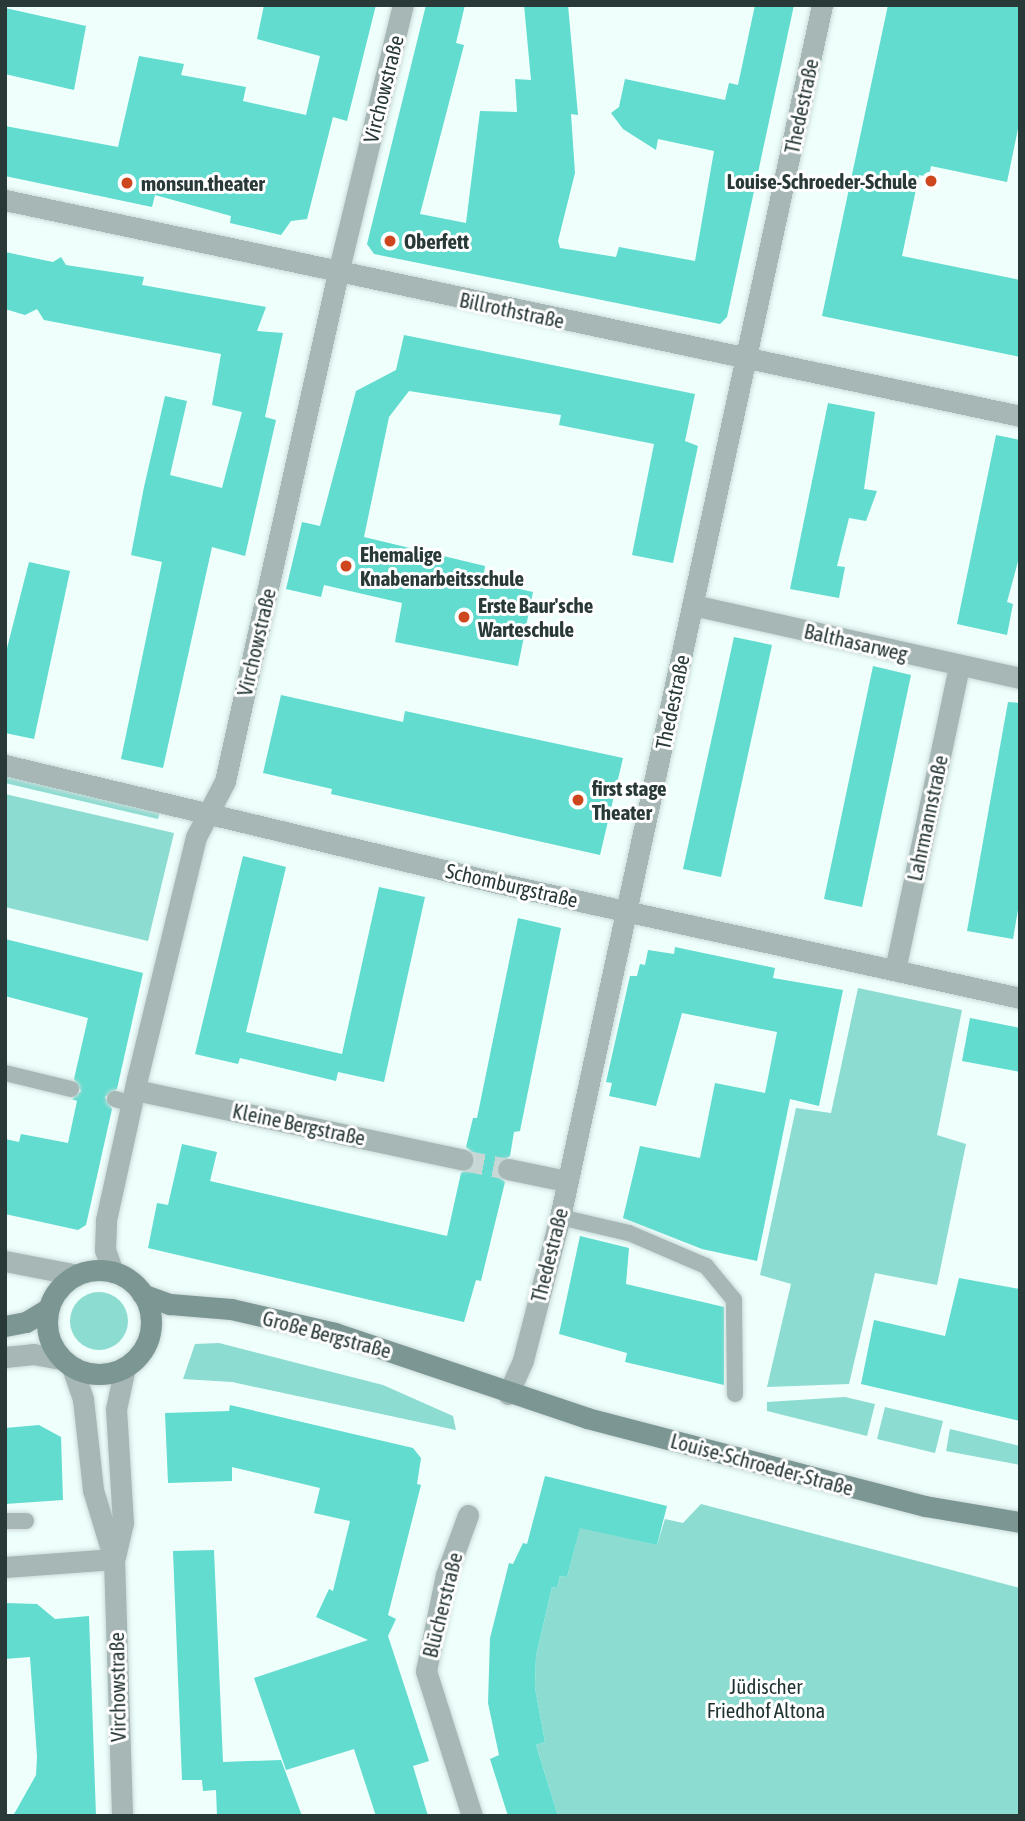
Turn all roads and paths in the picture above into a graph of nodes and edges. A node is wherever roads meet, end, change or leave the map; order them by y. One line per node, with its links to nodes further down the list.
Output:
1 (403, 5): 4 (street, Virchowstraße)
2 (822, 5): 5 (street, Thedestraße)
3 (5, 200): 4 (street, Billrothstraße)
4 (338, 273): 5 (street, Billrothstraße); 11 (street, Virchowstraße)
5 (746, 360): 6 (street, Billrothstraße); 7 (street, Thedestraße)
6 (1020, 416)
7 (692, 605): 8 (street, Balthasarweg); 12 (street, Thedestraße)
8 (958, 666): 9 (street, Balthasarweg); 13 (street, Lahrmannstraße)
9 (1020, 678)
10 (5, 765): 11 (street, Schomburgstraße)
11 (209, 811): 12 (street, Schomburgstraße); 17 (street, Virchowstraße)
12 (626, 911): 13 (street, Schomburgstraße); 20 (street, Thedestraße)
13 (895, 970): 14 (street, Schomburgstraße)
14 (1020, 998)
15 (5, 1073): 16 (lane)
16 (71, 1089)
17 (127, 1097): 18 (street, Kleine Bergstraße); 23 (street, Virchowstraße)
18 (463, 1160)
19 (508, 1169): 20 (street)
20 (566, 1181): 21 (street, Thedestraße)
21 (560, 1217): 31 (street, Thedestraße); 32 (lane)
22 (5, 1261): 24 (street)
23 (113, 1272): 24 (street); 25 (street)
24 (77, 1275): 26 (street)
25 (142, 1294): 30 (street); 31 (street, Große Bergstraße)
26 (48, 1309): 27 (street); 29 (street)
27 (5, 1326)
28 (5, 1357): 29 (street)
29 (67, 1363): 30 (street); 37 (street, Virchowstraße)
30 (125, 1367): 37 (street, Virchowstraße)
31 (508, 1394): 36 (street, Louise-Schroeder-Straße)
32 (734, 1394)
33 (468, 1515): 40 (street, Blücherstraße)
34 (5, 1521): 35 (lane)
35 (26, 1521)
36 (1020, 1522)
37 (114, 1559): 38 (street); 39 (street, Virchowstraße)
38 (5, 1567)
39 (122, 1816)
40 (472, 1816)

